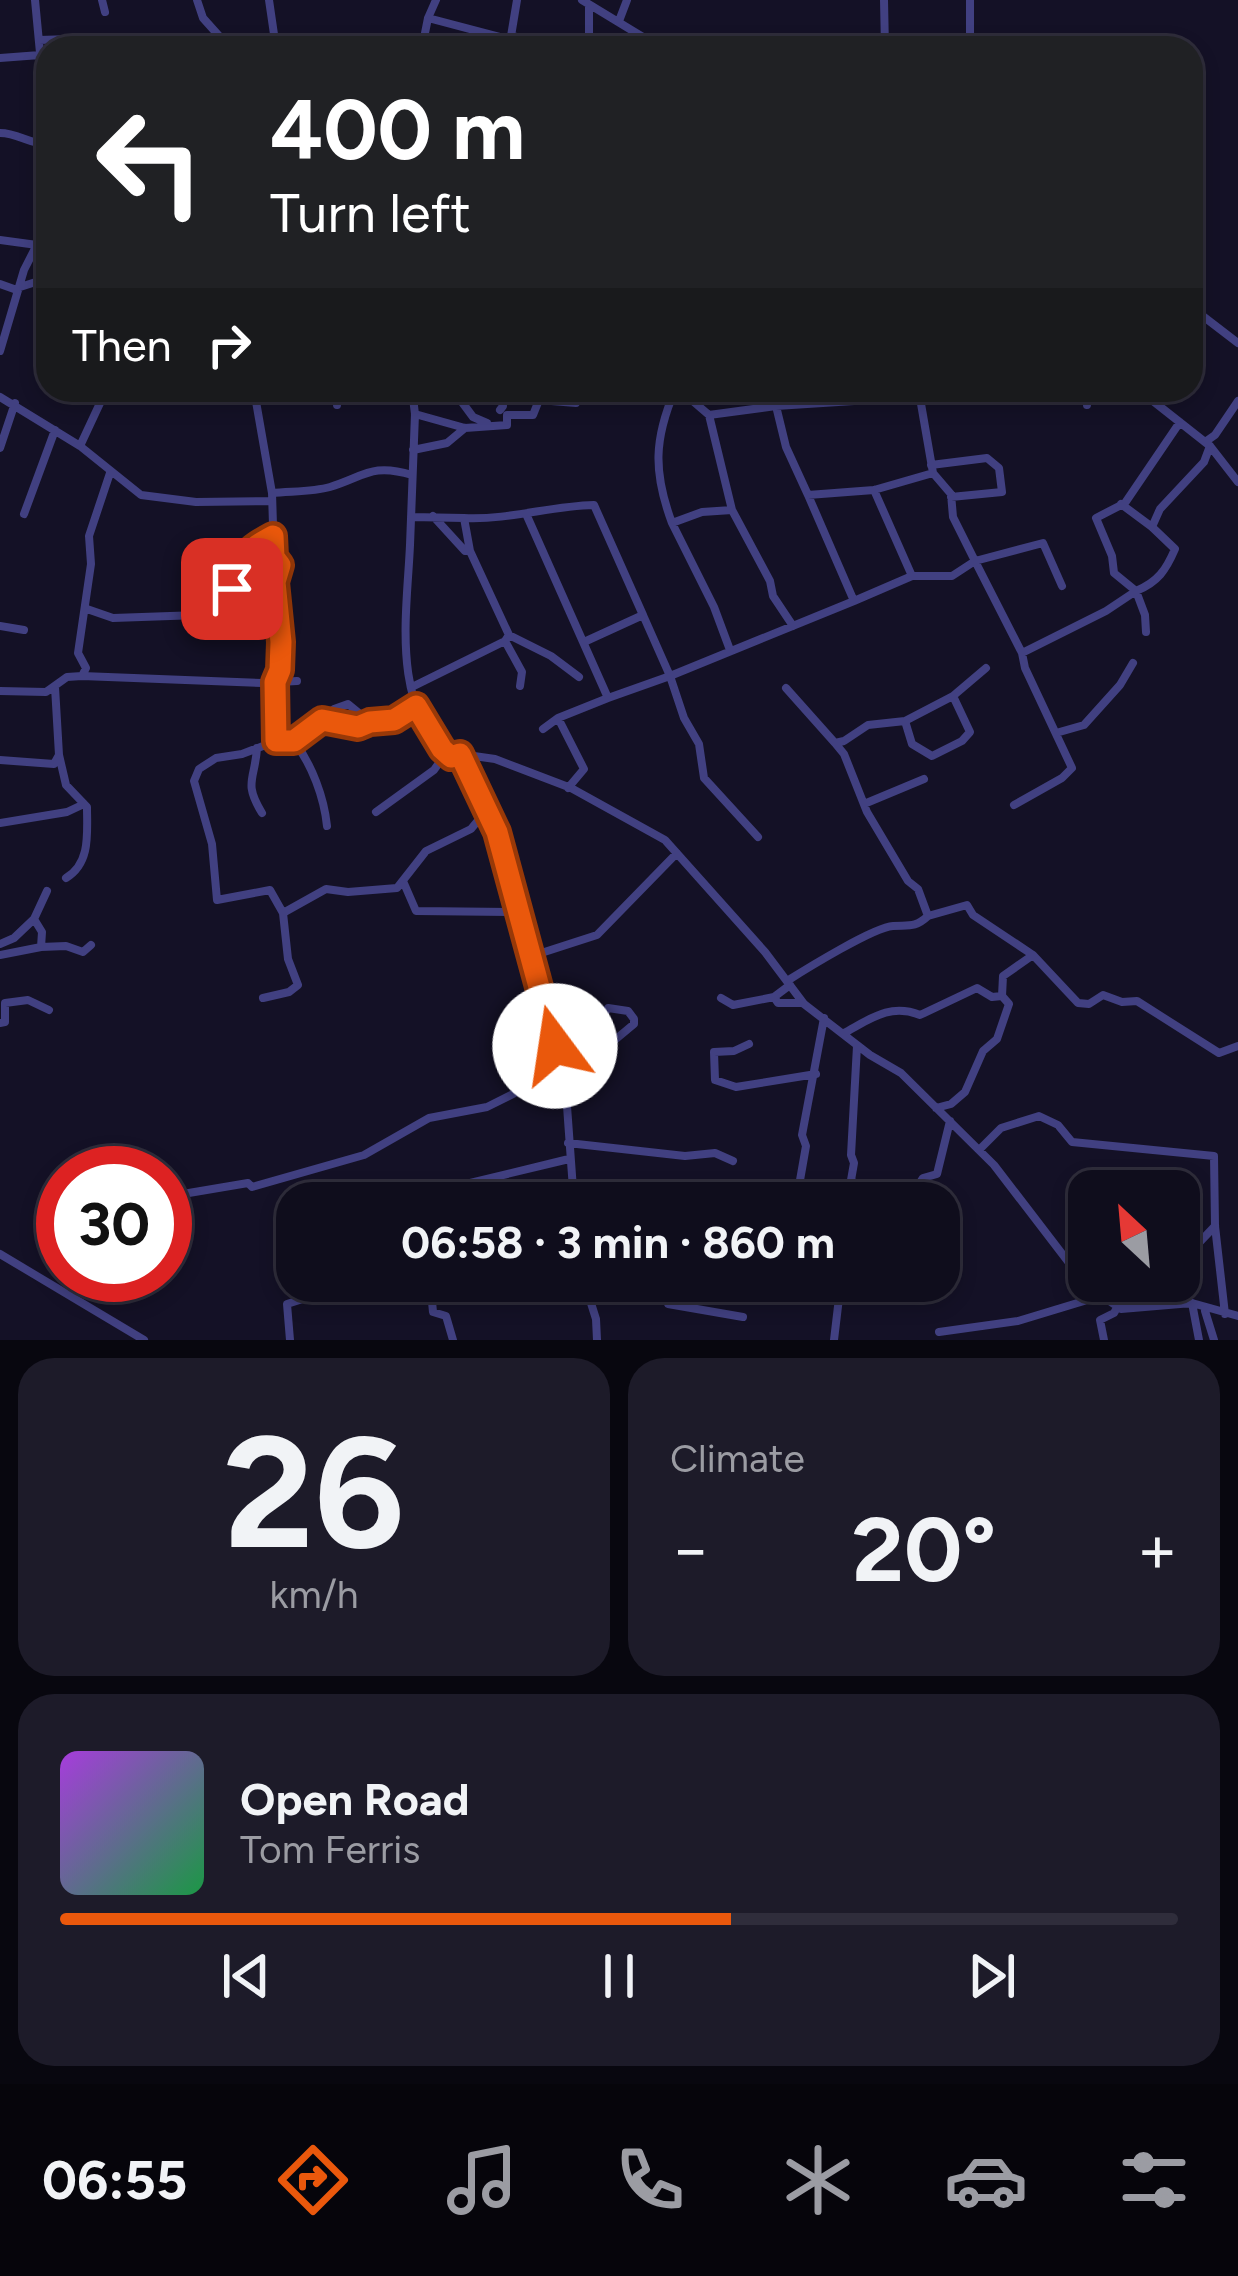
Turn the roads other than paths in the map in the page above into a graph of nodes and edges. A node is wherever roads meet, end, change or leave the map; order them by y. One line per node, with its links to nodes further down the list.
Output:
1 (35, 0): 14 (street)
2 (102, 0): 11 (street)
3 (197, 0): 15 (street)
4 (269, 0): 16 (street)
5 (436, 0): 12 (street)
6 (517, 0): 19 (street)
7 (627, 0): 13 (street)
8 (884, 0): 22 (street)
9 (970, 0): 23 (street)
10 (586, 2): 13 (street); 20 (street)
11 (105, 12)
12 (428, 18): 17 (street); 18 (street)
13 (619, 22): 21 (street)
14 (39, 36)
15 (218, 36)
16 (274, 36)
17 (424, 36)
18 (493, 36)
19 (512, 36)
20 (589, 36)
21 (642, 36)
22 (885, 36)
23 (970, 36)
24 (36, 55): 25 (street)
25 (0, 58)
26 (0, 133): 27 (street)
27 (36, 141)
28 (0, 240): 29 (street)
29 (36, 244)
30 (36, 248): 33 (street)
31 (0, 284): 33 (street)
32 (36, 285): 33 (street)
33 (18, 289): 36 (street)
34 (1203, 316): 35 (street)
35 (1238, 343)
36 (0, 351)
37 (0, 397): 52 (street)
38 (100, 402): 66 (street)
39 (256, 402): 79 (street)
40 (337, 402): 54 (street)
41 (414, 402): 59 (street)
42 (462, 402): 62 (street)
43 (502, 402): 58 (street)
44 (536, 402): 62 (street)
45 (571, 402): 53 (street)
46 (672, 402): 87 (street)
47 (693, 402): 60 (street)
48 (827, 402): 56 (street)
49 (918, 402): 72 (street)
50 (1087, 402): 55 (street)
51 (1154, 402): 61 (street)
52 (15, 403): 64 (street); 67 (street)
53 (576, 403)
54 (337, 405)
55 (1087, 405)
56 (776, 406): 60 (street); 77 (street)
57 (1236, 406): 65 (street)
58 (500, 410)
59 (415, 414): 63 (street); 68 (street)
60 (709, 415): 81 (street)
61 (1180, 422): 65 (street); 80 (street)
62 (488, 423): 63 (street)
63 (465, 428): 68 (street)
64 (55, 430): 66 (street); 82 (street)
65 (1208, 444): 70 (street); 88 (street)
66 (80, 446): 73 (street)
67 (0, 448)
68 (413, 452): 71 (street); 74 (street)
69 (1238, 465): 70 (street)
70 (1224, 466): 75 (street)
71 (391, 469): 74 (street); 79 (street)
72 (932, 469): 76 (street); 78 (street); 78 (street)
73 (110, 473): 79 (street); 98 (street)
74 (412, 475): 85 (street)
75 (1238, 482)
76 (874, 490): 77 (street); 92 (street)
77 (808, 496): 97 (street)
78 (951, 496): 91 (street)
79 (271, 497): 89 (street)
80 (1121, 504): 88 (street); 95 (street)
81 (732, 510): 87 (street); 101 (street)
82 (24, 514)
83 (433, 516): 85 (street); 86 (street); 90 (street)
84 (527, 516): 86 (street); 99 (street); 105 (street)
85 (411, 517): 116 (street)
86 (464, 518): 90 (street)
87 (672, 523): 106 (street)
88 (1153, 527): 95 (street)
89 (273, 536): 94 (street); 96 (street)
90 (470, 551): 104 (street)
91 (975, 561): 92 (street); 93 (street); 107 (street)
92 (912, 576): 97 (street)
93 (1062, 586)
94 (232, 589)
95 (1136, 591): 103 (street); 107 (street)
96 (278, 601): 98 (street); 114 (street)
97 (854, 601): 101 (street)
98 (87, 608): 110 (street)
99 (643, 615): 105 (street); 112 (street)
100 (0, 626): 102 (street)
101 (793, 626): 106 (street)
102 (24, 630)
103 (1146, 632)
104 (507, 638): 111 (street); 115 (street); 116 (street)
105 (584, 642): 121 (street)
106 (730, 650): 112 (street)
107 (1022, 653): 128 (street)
108 (1133, 663): 128 (street)
109 (986, 668): 120 (street)
110 (82, 676): 114 (street); 117 (street)
111 (579, 676)
112 (670, 676): 121 (street); 147 (street)
113 (297, 681): 114 (street)
114 (275, 682): 129 (street)
115 (525, 684)
116 (414, 686): 122 (street)
117 (56, 688): 119 (street); 135 (street)
118 (786, 688): 131 (street)
119 (0, 691)
120 (953, 696): 125 (street); 125 (street)
121 (608, 698): 123 (street)
122 (416, 706): 126 (street); 133 (street)
123 (558, 718): 127 (street); 138 (street)
124 (322, 720): 126 (street); 126 (street); 130 (street)
125 (905, 721): 131 (street)
126 (370, 722)
127 (543, 729)
128 (1056, 733): 141 (street)
129 (276, 741): 130 (street); 132 (street)
130 (294, 741): 146 (street)
131 (835, 743): 140 (street)
132 (256, 748): 144 (street); 153 (street)
133 (446, 753): 134 (street); 142 (street)
134 (460, 754): 138 (street); 143 (street)
135 (59, 755): 136 (street); 139 (street)
136 (0, 760)
137 (924, 779): 140 (street)
138 (568, 788): 148 (street)
139 (85, 804): 145 (street); 149 (street)
140 (864, 804): 154 (street)
141 (1014, 805)
142 (376, 812)
143 (485, 812): 150 (street); 152 (street)
144 (262, 813)
145 (0, 823)
146 (327, 826)
147 (758, 837)
148 (677, 853): 160 (street); 162 (street)
149 (66, 878)
150 (403, 880): 152 (street); 153 (street)
151 (47, 891): 155 (street)
152 (518, 912): 160 (street)
153 (283, 913): 165 (street)
154 (928, 916): 161 (street); 162 (street)
155 (34, 919): 156 (street); 158 (street)
156 (0, 944)
157 (91, 945): 158 (street)
158 (41, 947): 159 (street)
159 (0, 955)
160 (532, 956): 175 (street)
161 (1033, 956): 163 (street); 176 (street)
162 (789, 983): 164 (street); 167 (street)
163 (1002, 996): 171 (street); 179 (street)
164 (774, 997): 166 (street); 167 (street)
165 (263, 998)
166 (721, 998)
167 (804, 1004): 169 (street)
168 (50, 1010): 170 (street)
169 (824, 1018): 171 (street); 178 (street)
170 (0, 1023)
171 (844, 1033): 174 (street)
172 (596, 1041): 172 (street); 175 (street)
173 (749, 1044): 178 (street)
174 (857, 1044): 179 (street); 185 (street)
175 (555, 1046): 177 (street)
176 (1238, 1046)
177 (558, 1062): 181 (street); 189 (street)
178 (816, 1074): 188 (street)
179 (936, 1108): 180 (street)
180 (950, 1121): 182 (street); 185 (street)
181 (568, 1143): 183 (street); 184 (street)
182 (979, 1150): 190 (street); 193 (street)
183 (569, 1159): 186 (street); 187 (street)
184 (733, 1161)
185 (851, 1181)
186 (476, 1182)
187 (572, 1182)
188 (800, 1182)
189 (192, 1192)
190 (1216, 1226): 191 (street); 206 (street)
191 (1200, 1242)
192 (0, 1254): 210 (street)
193 (1068, 1265)
194 (293, 1302): 211 (street)
195 (432, 1302): 212 (street)
196 (591, 1302): 213 (street)
197 (667, 1302): 208 (street)
198 (839, 1302): 214 (street)
199 (1081, 1302): 209 (street)
200 (1112, 1302): 203 (street)
201 (1147, 1302): 204 (street)
202 (1192, 1304): 204 (street); 205 (street); 216 (street)
203 (1118, 1306): 204 (street); 215 (street)
204 (1145, 1306)
205 (1205, 1310): 206 (street); 217 (street)
206 (1225, 1314): 207 (street)
207 (1238, 1316)
208 (743, 1317)
209 (939, 1332)
210 (144, 1340)
211 (290, 1340)
212 (453, 1340)
213 (597, 1340)
214 (834, 1340)
215 (1104, 1340)
216 (1199, 1340)
217 (1214, 1340)

